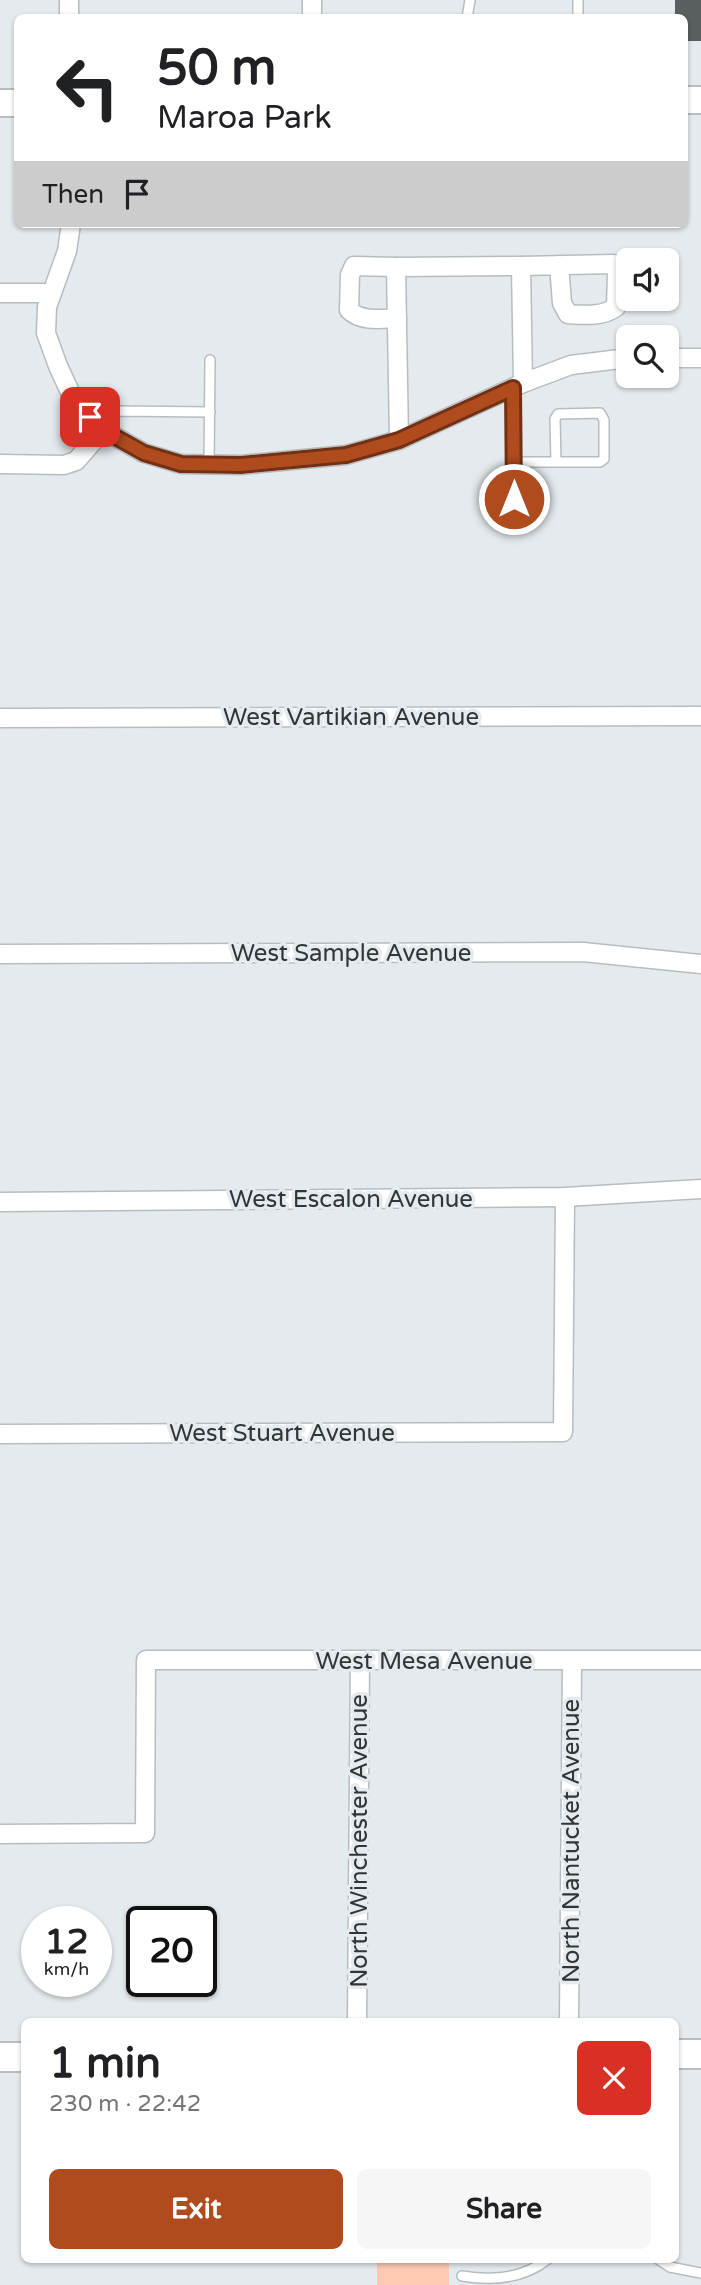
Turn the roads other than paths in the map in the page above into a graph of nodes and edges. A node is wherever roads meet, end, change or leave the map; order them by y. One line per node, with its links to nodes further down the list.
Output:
1 (70, 228): 6 (street)
2 (559, 265): 3 (street)
3 (521, 266): 4 (street); 12 (street)
4 (396, 267): 7 (street); 7 (street)
5 (0, 293): 6 (street)
6 (51, 293): 14 (street)
7 (397, 318): 15 (street)
8 (679, 358): 9 (street)
9 (701, 358)
10 (616, 359): 12 (street)
11 (210, 360): 13 (lane)
12 (518, 385): 15 (street); 16 (lane)
13 (210, 412): 14 (lane); 19 (lane)
14 (103, 430): 18 (street); 19 (street)
15 (399, 440): 19 (street)
16 (513, 462): 17 (lane); 20 (lane)
17 (556, 462): 17 (lane)
18 (0, 464)
19 (209, 465)
20 (514, 499)
21 (701, 716): 22 (street, West Vartikian Avenue)
22 (0, 718)
23 (0, 954): 24 (street, West Sample Avenue)
24 (701, 964)
25 (701, 1189): 26 (street, West Escalon Avenue)
26 (565, 1197): 27 (street, West Escalon Avenue); 28 (street, West Stuart Avenue)
27 (0, 1202)
28 (0, 1434)
29 (701, 1660): 31 (street, West Mesa Avenue)
30 (360, 1661): 31 (street, West Mesa Avenue); 32 (street, West Mesa Avenue); 33 (street, North Winchester Avenue)
31 (572, 1661): 34 (street, North Nantucket Avenue)
32 (0, 1834)
33 (357, 2018)
34 (569, 2018)
35 (679, 2054): 36 (main road)
36 (701, 2054)
37 (0, 2057): 38 (main road)
38 (21, 2057)
39 (541, 2263): 42 (lane)
40 (664, 2263): 41 (lane)
41 (701, 2273)
42 (462, 2276)

